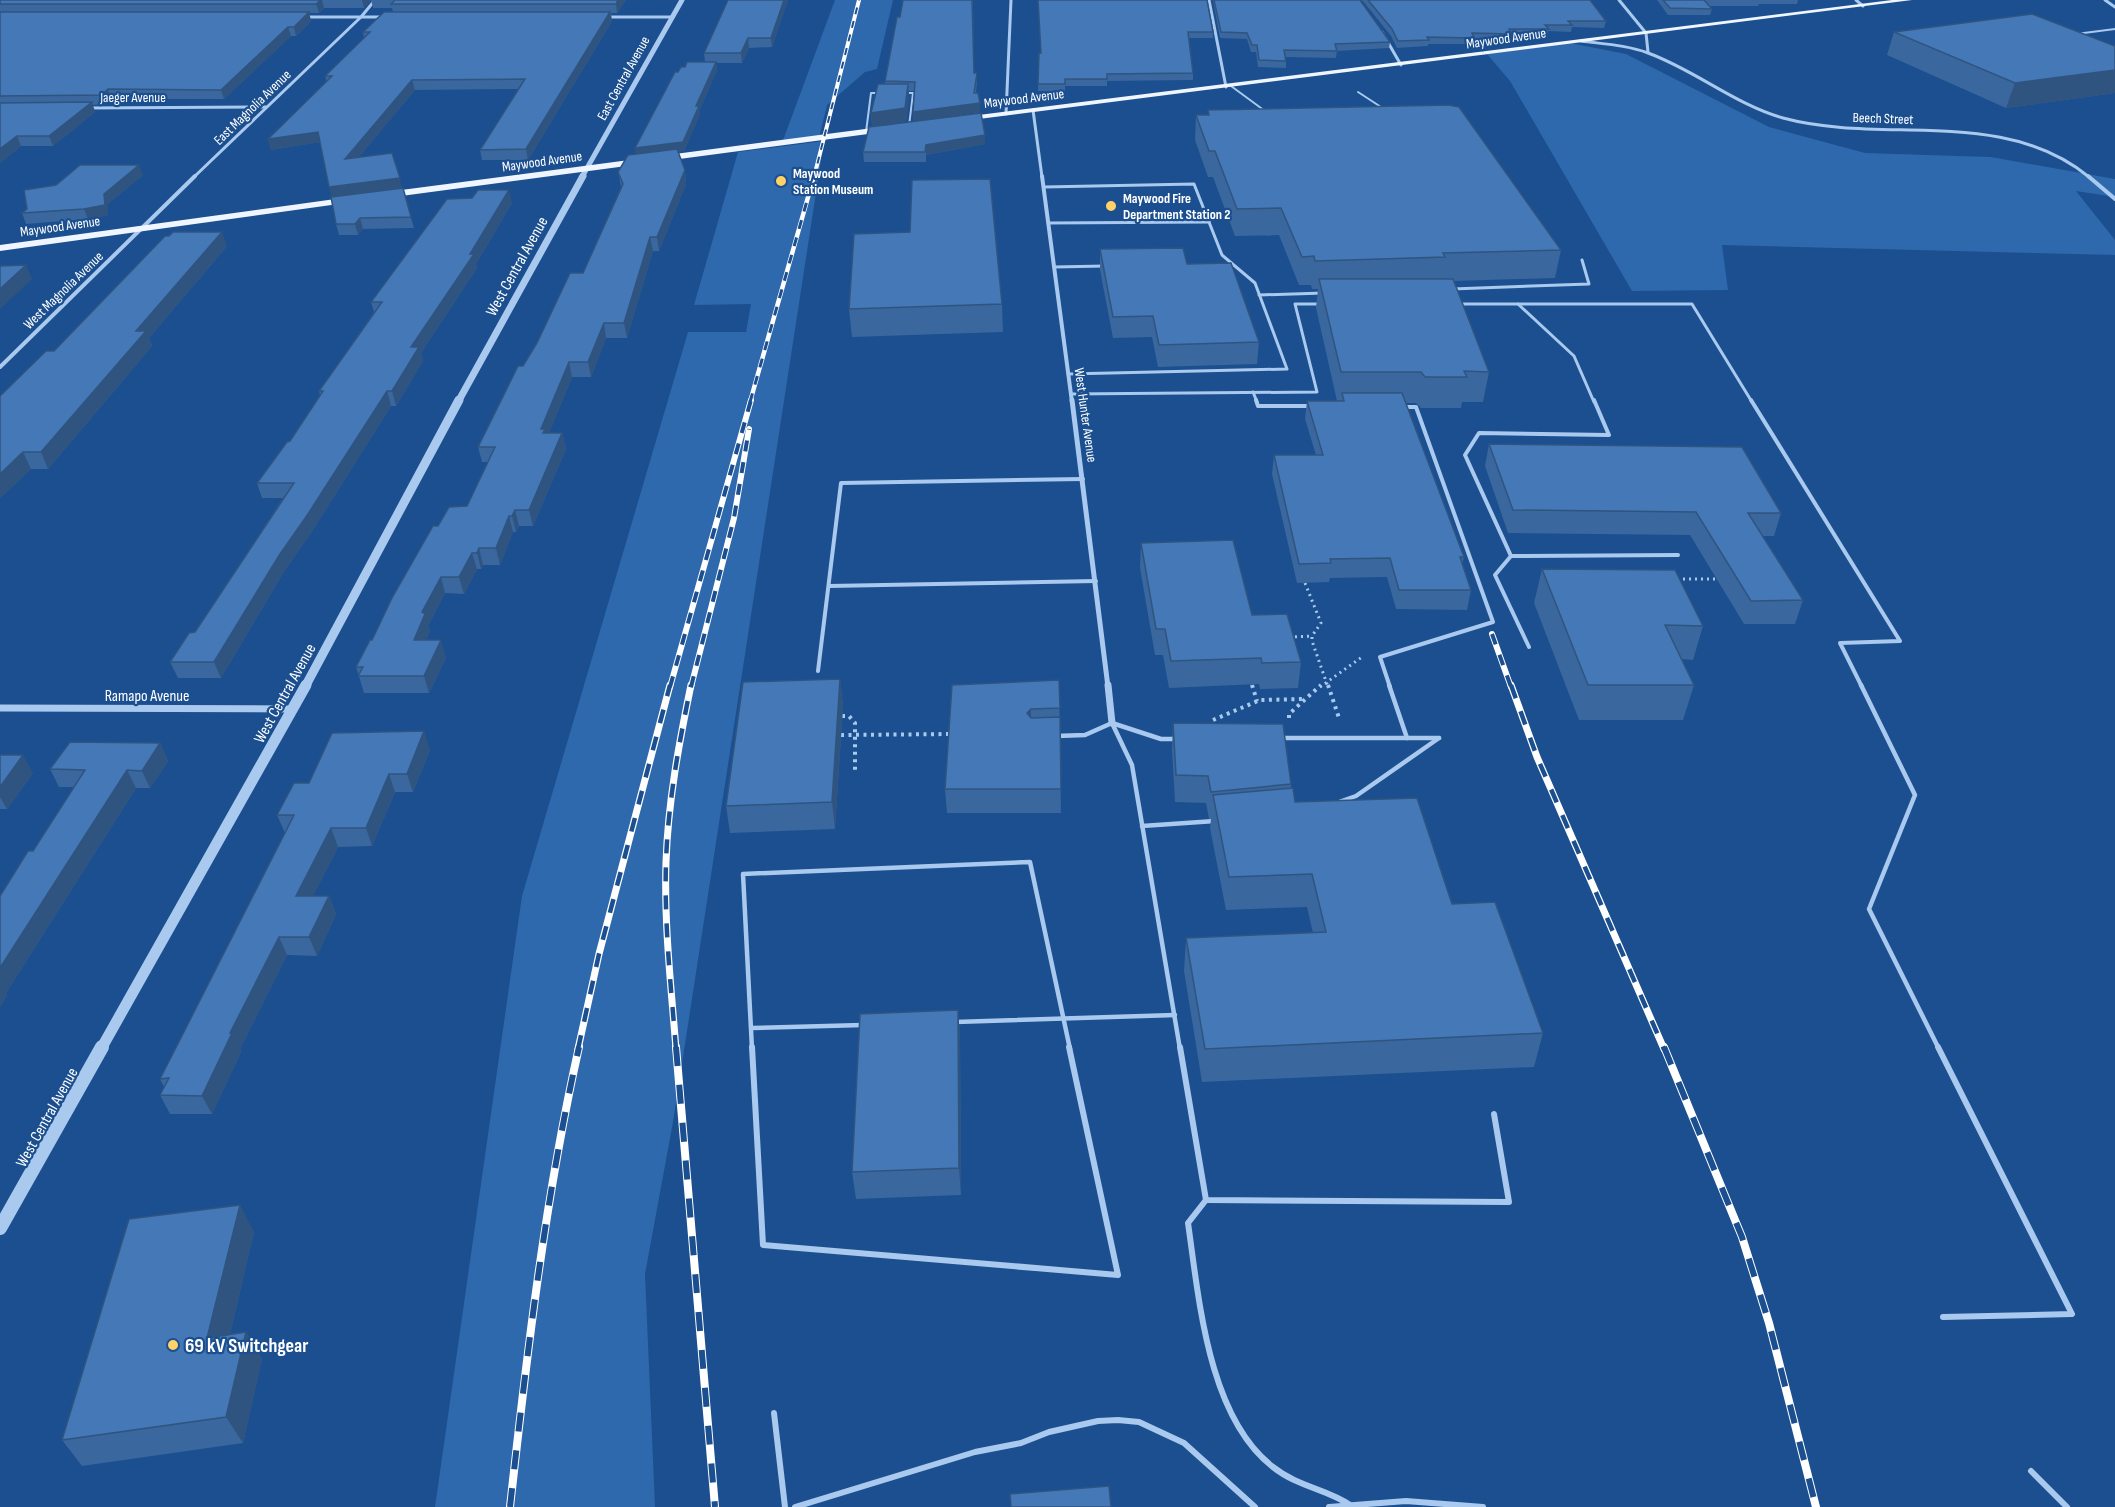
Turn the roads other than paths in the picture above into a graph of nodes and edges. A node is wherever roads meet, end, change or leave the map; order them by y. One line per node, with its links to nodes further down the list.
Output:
1 (375, 0): 12 (street, East Magnolia Avenue)
2 (682, 0): 15 (street, East Central Avenue)
3 (1011, 0): 31 (street)
4 (1209, 0): 23 (street)
5 (1619, 0): 18 (street)
6 (1856, 0): 9 (street)
7 (1909, 0): 9 (main road, Maywood Avenue)
8 (2105, 0): 10 (street)
9 (1863, 6): 18 (main road, Maywood Avenue)
10 (2115, 7)
11 (303, 17): 12 (street)
12 (361, 17): 13 (street); 27 (street, East Magnolia Avenue)
13 (397, 17)
14 (600, 17): 15 (street)
15 (672, 17): 37 (street, East Central Avenue)
16 (1379, 28): 22 (street)
17 (2115, 29): 19 (lane)
18 (1647, 33): 20 (main road, Maywood Avenue); 21 (street)
19 (2068, 35)
20 (1581, 42): 21 (street, Beech Street); 22 (main road, Maywood Avenue)
21 (1648, 52): 41 (street, Beech Street)
22 (1401, 65): 23 (main road, Maywood Avenue)
23 (1228, 86): 30 (main road, Maywood Avenue); 32 (lane)
24 (1358, 92): 28 (lane)
25 (882, 93): 36 (lane)
26 (903, 93): 35 (lane)
27 (267, 107): 29 (street, Jaeger Avenue); 44 (street, East Magnolia Avenue)
28 (1381, 107)
29 (81, 108)
30 (1033, 110): 31 (main road, Maywood Avenue); 38 (street, West Hunter Avenue)
31 (1006, 114): 33 (main road, Maywood Avenue)
32 (1272, 116)
33 (952, 121)
34 (920, 125): 35 (main road, Maywood Avenue)
35 (909, 126): 36 (main road, Maywood Avenue)
36 (866, 132): 37 (main road, Maywood Avenue)
37 (587, 168): 39 (main road, Maywood Avenue); 71 (street, West Central Avenue)
38 (1044, 187): 42 (lane); 43 (street, West Hunter Avenue)
39 (378, 196)
40 (366, 198): 44 (main road, Maywood Avenue)
41 (2115, 199)
42 (1209, 222): 43 (lane); 48 (lane)
43 (1048, 223): 50 (street, West Hunter Avenue)
44 (141, 229): 45 (main road, Maywood Avenue); 57 (street, West Magnolia Avenue)
45 (0, 248)
46 (1582, 260): 51 (lane)
47 (1222, 264): 48 (lane)
48 (1233, 264): 53 (lane)
49 (1108, 266): 50 (lane)
50 (1054, 267): 58 (street, West Hunter Avenue)
51 (1450, 289)
52 (1333, 292): 53 (lane)
53 (1259, 295): 58 (lane)
54 (1330, 304): 59 (lane)
55 (1447, 304): 56 (lane)
56 (1518, 304): 65 (lane); 88 (lane)
57 (0, 367)
58 (1068, 374): 60 (street, West Hunter Avenue)
59 (1253, 392): 60 (lane); 61 (lane)
60 (1071, 394): 63 (street, West Hunter Avenue)
61 (1314, 406)
62 (1394, 407): 76 (lane)
63 (1083, 479): 66 (street, West Hunter Avenue); 67 (lane)
64 (1678, 555): 65 (lane)
65 (1511, 556): 68 (lane)
66 (1096, 581): 67 (lane); 72 (street, West Hunter Avenue)
67 (829, 586): 69 (lane)
68 (1529, 648)
69 (818, 671)
70 (0, 708): 71 (street, Ramapo Avenue)
71 (293, 709): 87 (street, West Central Avenue)
72 (1112, 723): 73 (lane); 74 (lane); 79 (lane)
73 (1053, 736)
74 (1185, 738)
75 (1278, 738): 76 (lane)
76 (1407, 738): 77 (lane)
77 (1336, 803)
78 (1222, 820): 79 (lane)
79 (1142, 826): 80 (lane)
80 (1174, 1015): 81 (lane); 86 (lane)
81 (1063, 1019): 82 (lane); 84 (lane); 84 (lane)
82 (943, 1022)
83 (872, 1024): 84 (lane)
84 (752, 1028)
85 (1494, 1114): 86 (lane)
86 (1206, 1200): 91 (lane)
87 (0, 1228)
88 (1943, 1317)
89 (774, 1413): 92 (lane)
90 (2031, 1471): 97 (lane)
91 (1350, 1505): 95 (lane); 96 (lane)
92 (785, 1507)
93 (795, 1507): 94 (lane)
94 (1255, 1507)
95 (1329, 1507)
96 (1483, 1507)
97 (2067, 1507)

